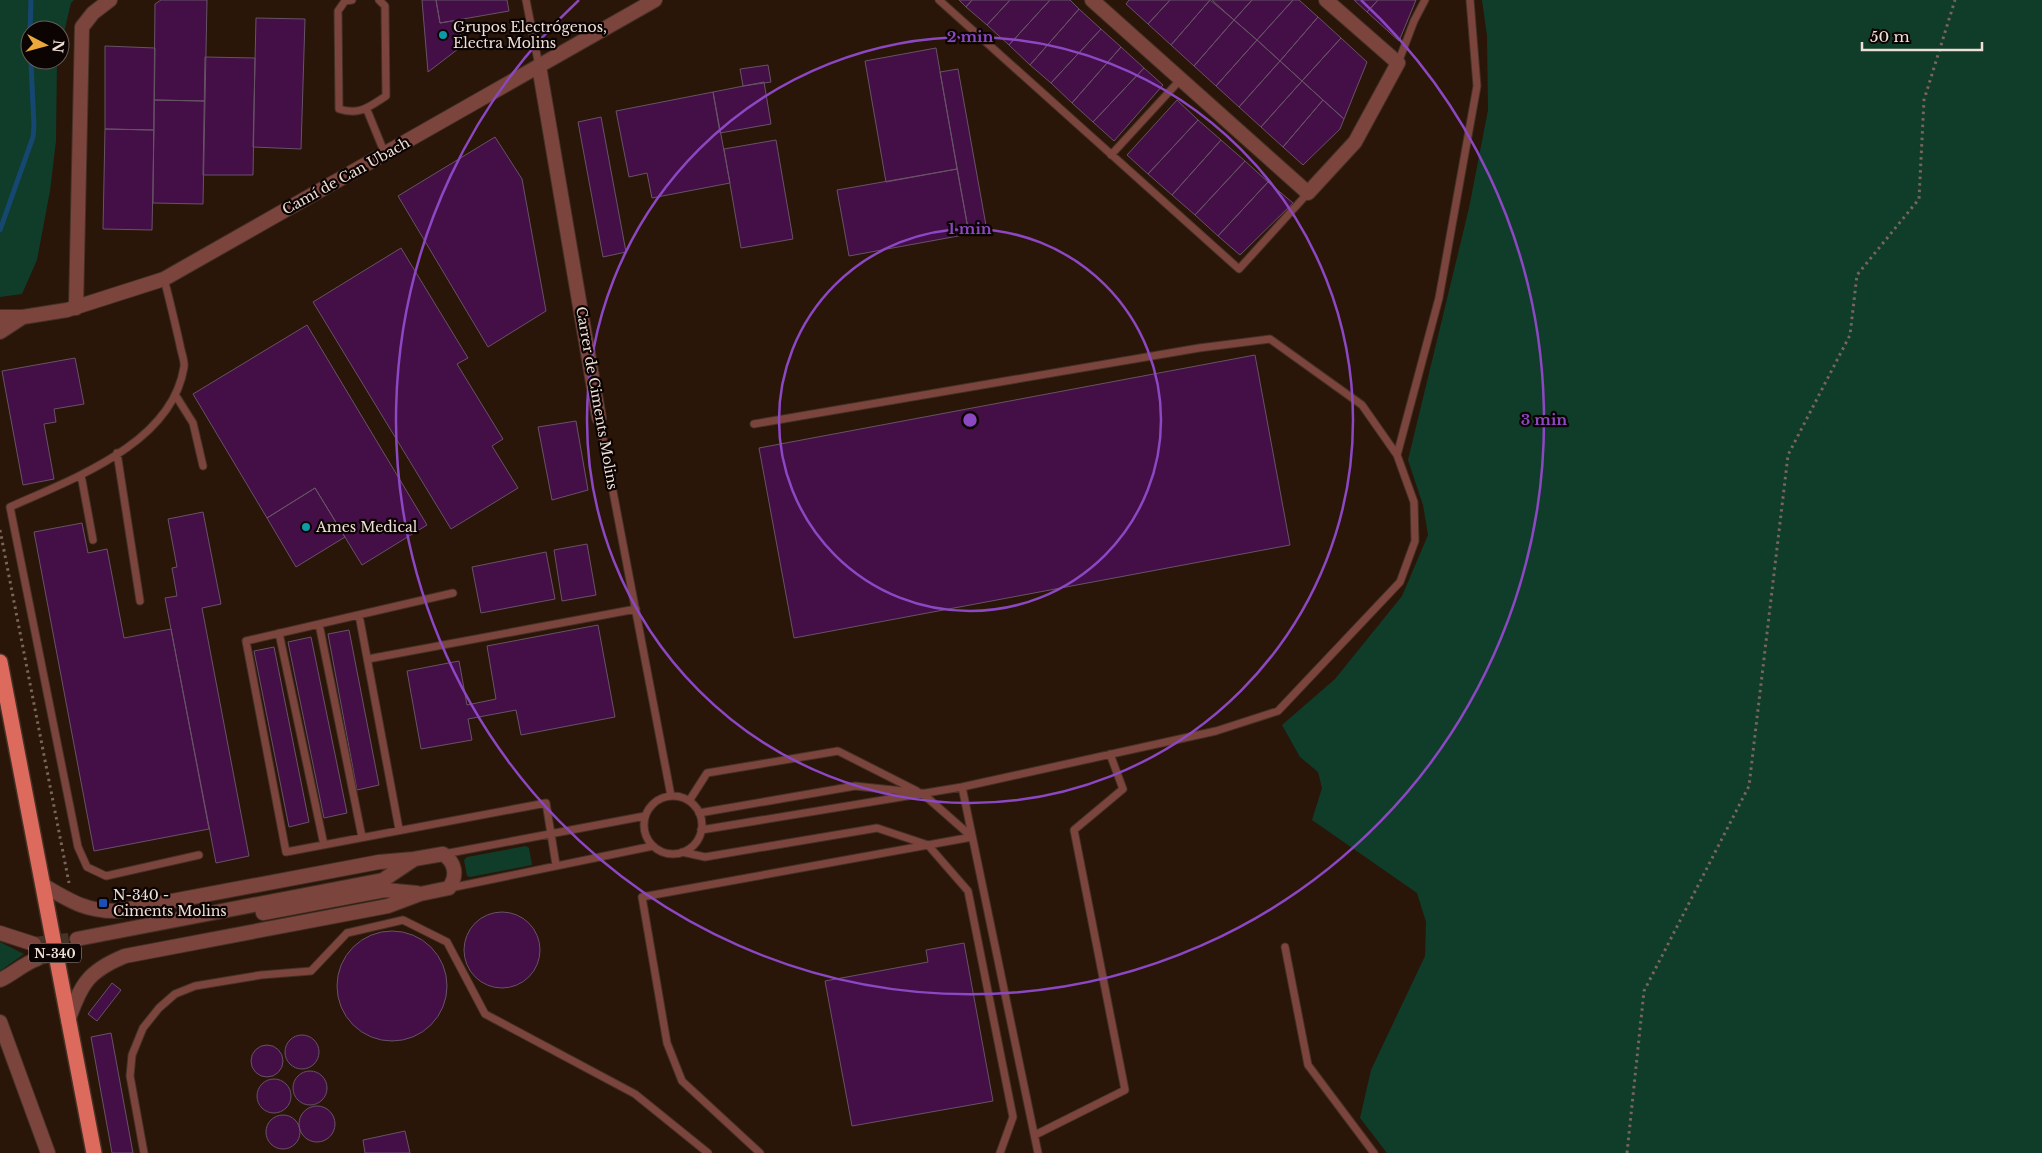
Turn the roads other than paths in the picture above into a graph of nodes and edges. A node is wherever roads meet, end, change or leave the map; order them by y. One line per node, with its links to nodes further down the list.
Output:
1 (110, 0): 19 (street)
2 (352, 0): 14 (lane)
3 (379, 0): 14 (lane)
4 (526, 0): 12 (lane, Carrer de Ciments Molins)
5 (655, 0): 12 (street, Camí de Can Ubach)
6 (939, 0): 16 (lane)
7 (1092, 0): 13 (street)
8 (1326, 0): 11 (street)
9 (1425, 0): 11 (lane)
10 (1470, 0): 27 (lane)
11 (1398, 63): 17 (street)
12 (539, 66): 15 (street, Camí de Can Ubach); 24 (street, Carrer de Ciments Molins)
13 (1180, 80): 16 (lane); 17 (street)
14 (367, 110): 15 (lane)
15 (386, 154): 18 (street, Camí de Can Ubach)
16 (1110, 155): 17 (lane)
17 (1308, 193)
18 (164, 278): 19 (street, Camí de Can Ubach); 23 (lane)
19 (76, 308): 21 (street, Camí de Can Ubach)
20 (0, 317): 21 (street, Camí de Can Ubach)
21 (23, 318): 22 (street, Camí de Can Ubach)
22 (0, 332)
23 (176, 396): 26 (lane); 28 (lane)
24 (600, 418): 33 (lane, Carrer de Ciments Molins)
25 (754, 424): 27 (lane)
26 (117, 454): 29 (lane); 32 (lane)
27 (1396, 455): 39 (lane)
28 (203, 466)
29 (81, 475): 30 (lane); 56 (lane)
30 (93, 540)
31 (453, 593): 34 (lane)
32 (140, 601)
33 (636, 609): 37 (lane); 42 (lane, Carrer de Ciments Molins)
34 (359, 615): 35 (lane); 37 (lane)
35 (319, 624): 36 (lane); 49 (lane)
36 (280, 633): 51 (lane); 51 (lane)
37 (368, 659): 46 (lane)
38 (0, 662): 59 (main road, N-340)
39 (1110, 754): 40 (lane); 69 (lane)
40 (962, 786): 41 (lane); 50 (lane)
41 (922, 793): 43 (lane); 44 (lane); 47 (lane); 50 (lane)
42 (671, 796): 43 (lane); 45 (lane)
43 (689, 801): 44 (lane)
44 (699, 813): 47 (lane)
45 (645, 816): 48 (lane); 53 (lane)
46 (399, 829): 48 (lane); 49 (lane)
47 (701, 830): 54 (lane)
48 (552, 834): 55 (lane); 58 (lane)
49 (362, 837): 51 (lane)
50 (972, 837): 52 (lane); 69 (lane)
51 (324, 845)
52 (928, 845): 54 (lane); 74 (lane); 75 (lane)
53 (653, 846): 54 (lane); 58 (lane)
54 (682, 852)
55 (443, 854): 57 (street); 60 (street)
56 (199, 856)
57 (414, 859): 59 (street); 61 (street)
58 (556, 866): 60 (lane)
59 (43, 885): 67 (main road, N-340)
60 (449, 888): 61 (street)
61 (420, 894): 67 (street)
62 (0, 933): 63 (street)
63 (34, 944)
64 (1285, 947): 77 (lane)
65 (36, 959): 66 (street)
66 (0, 980)
67 (68, 1020): 71 (main road, N-340)
68 (0, 1022): 70 (street)
69 (1034, 1135): 76 (lane)
70 (48, 1153)
71 (94, 1153)
72 (144, 1153): 73 (lane)
73 (708, 1153)
74 (760, 1153)
75 (1000, 1153)
76 (1038, 1153)
77 (1374, 1153)

